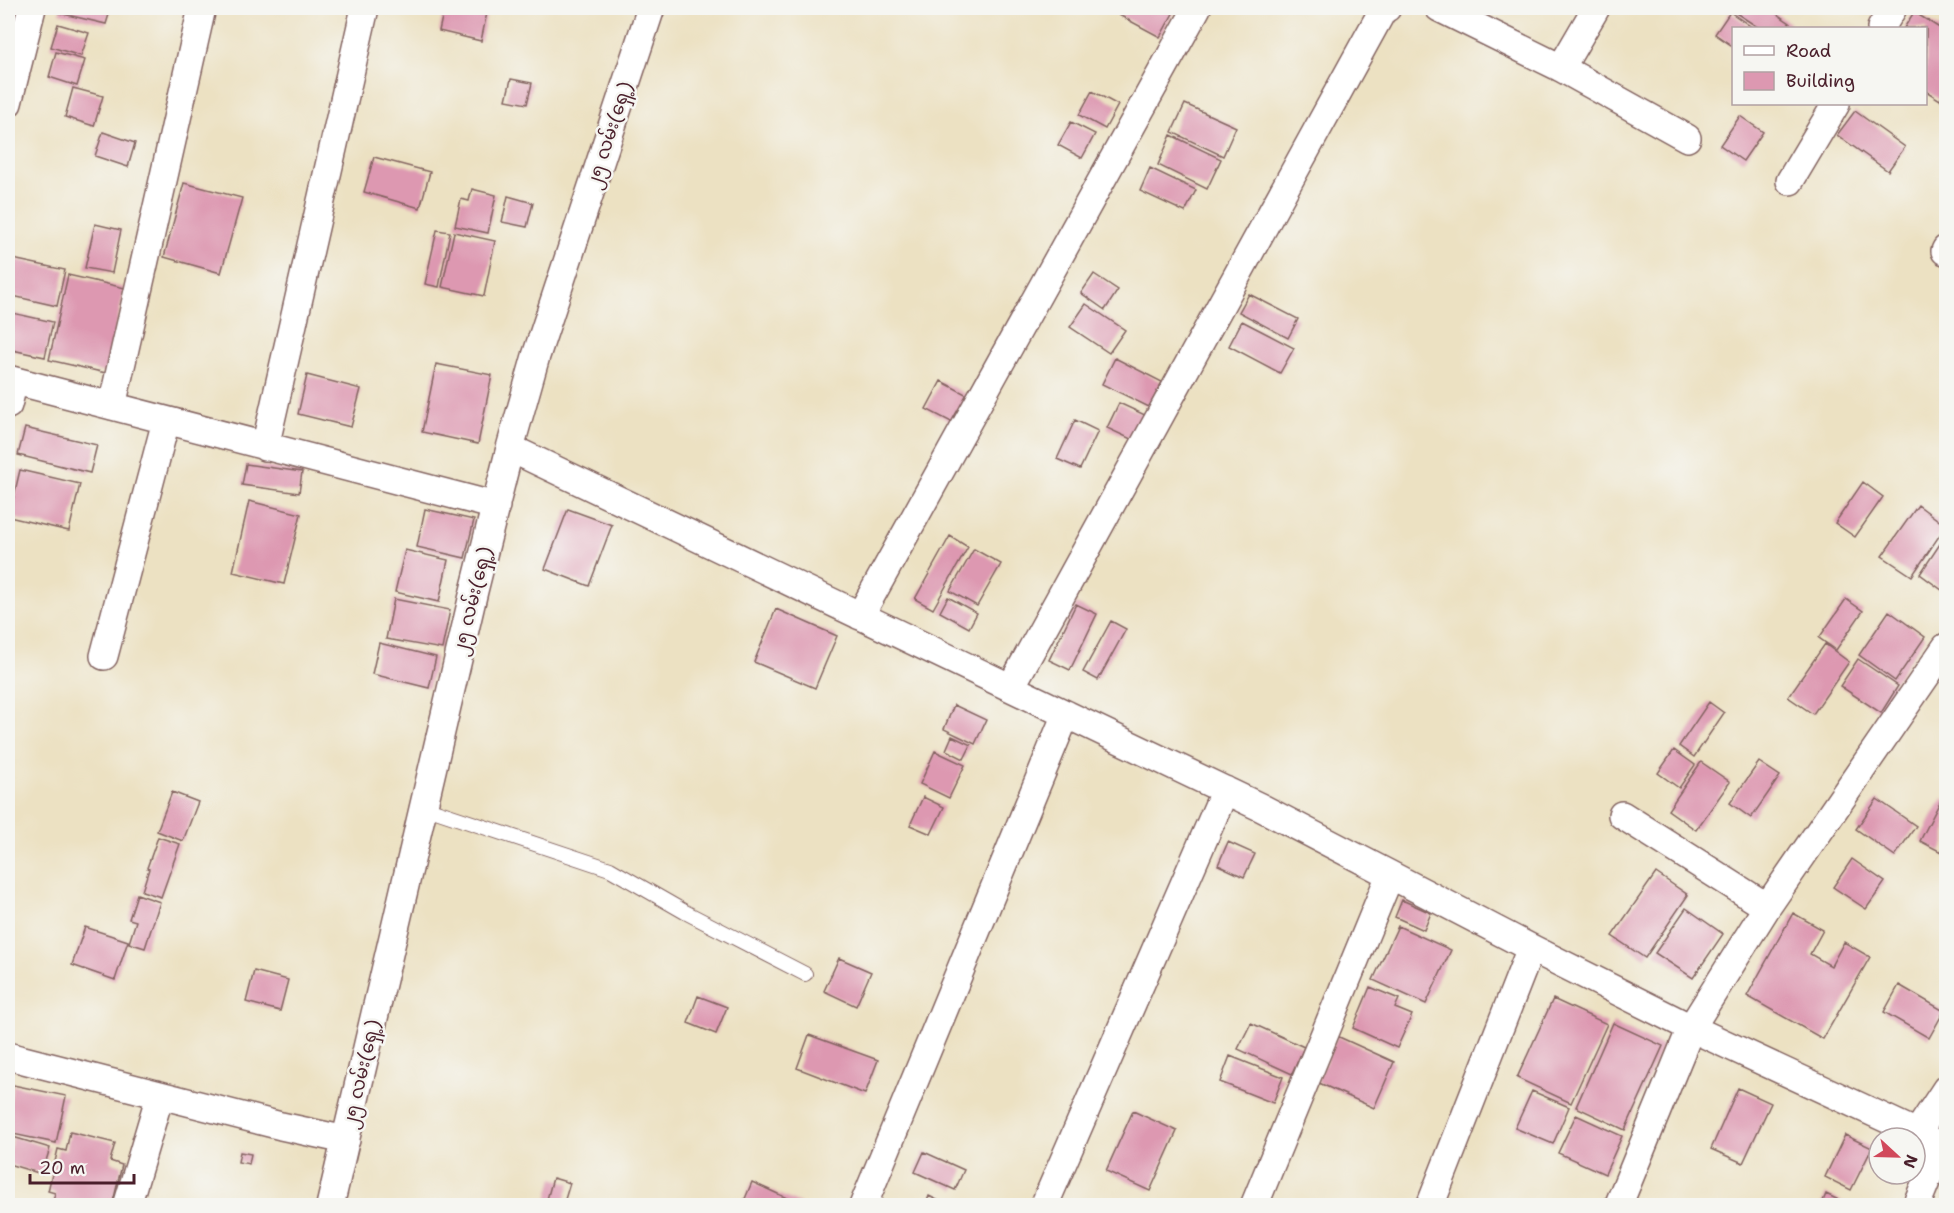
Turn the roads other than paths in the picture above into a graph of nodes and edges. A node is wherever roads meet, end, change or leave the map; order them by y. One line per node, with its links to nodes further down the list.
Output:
1 (32, 8): 12 (street)
2 (202, 8): 17 (street)
3 (365, 8): 19 (street)
4 (651, 8): 20 (street, ၂၅ လမ်း(ရှေ့))
5 (1197, 8): 22 (street)
6 (1387, 8): 25 (street)
7 (1439, 8): 11 (street)
8 (1596, 8): 11 (street)
9 (1893, 8): 10 (street)
10 (1882, 27)
11 (1561, 68): 14 (street)
12 (8, 104)
13 (1835, 105): 15 (street)
14 (1686, 138)
15 (1790, 181)
16 (10, 388): 17 (street)
17 (112, 406): 18 (street)
18 (166, 421): 19 (street); 24 (street)
19 (266, 447): 21 (street)
20 (510, 448): 21 (street, ၂၅ လမ်း(ရှေ့)); 22 (street)
21 (496, 506): 28 (street, ၂၅ လမ်း(ရှေ့))
22 (860, 616): 25 (street)
23 (1947, 647): 31 (street)
24 (104, 656)
25 (1011, 687): 26 (street)
26 (1066, 714): 27 (street); 48 (street)
27 (1225, 790): 30 (street); 49 (street)
28 (424, 807): 33 (lane); 41 (street, ၂၅ လမ်း(ရှေ့))
29 (1622, 815): 31 (street)
30 (1390, 874): 32 (street); 50 (street)
31 (1767, 907): 34 (street)
32 (1531, 948): 34 (street); 51 (street)
33 (805, 974)
34 (1691, 1028): 38 (street); 52 (street)
35 (8, 1056): 37 (street)
36 (1947, 1089): 39 (street)
37 (160, 1095): 41 (street); 46 (street)
38 (1902, 1126)
39 (1922, 1126)
40 (1927, 1139): 42 (street)
41 (346, 1140): 47 (street, ၂၅ လမ်း(ရှေ့))
42 (1947, 1150)
43 (1927, 1156): 44 (street)
44 (1927, 1179)
45 (1924, 1186): 53 (street)
46 (127, 1206)
47 (330, 1206)
48 (863, 1206)
49 (1044, 1206)
50 (1254, 1206)
51 (1430, 1206)
52 (1618, 1206)
53 (1916, 1206)

